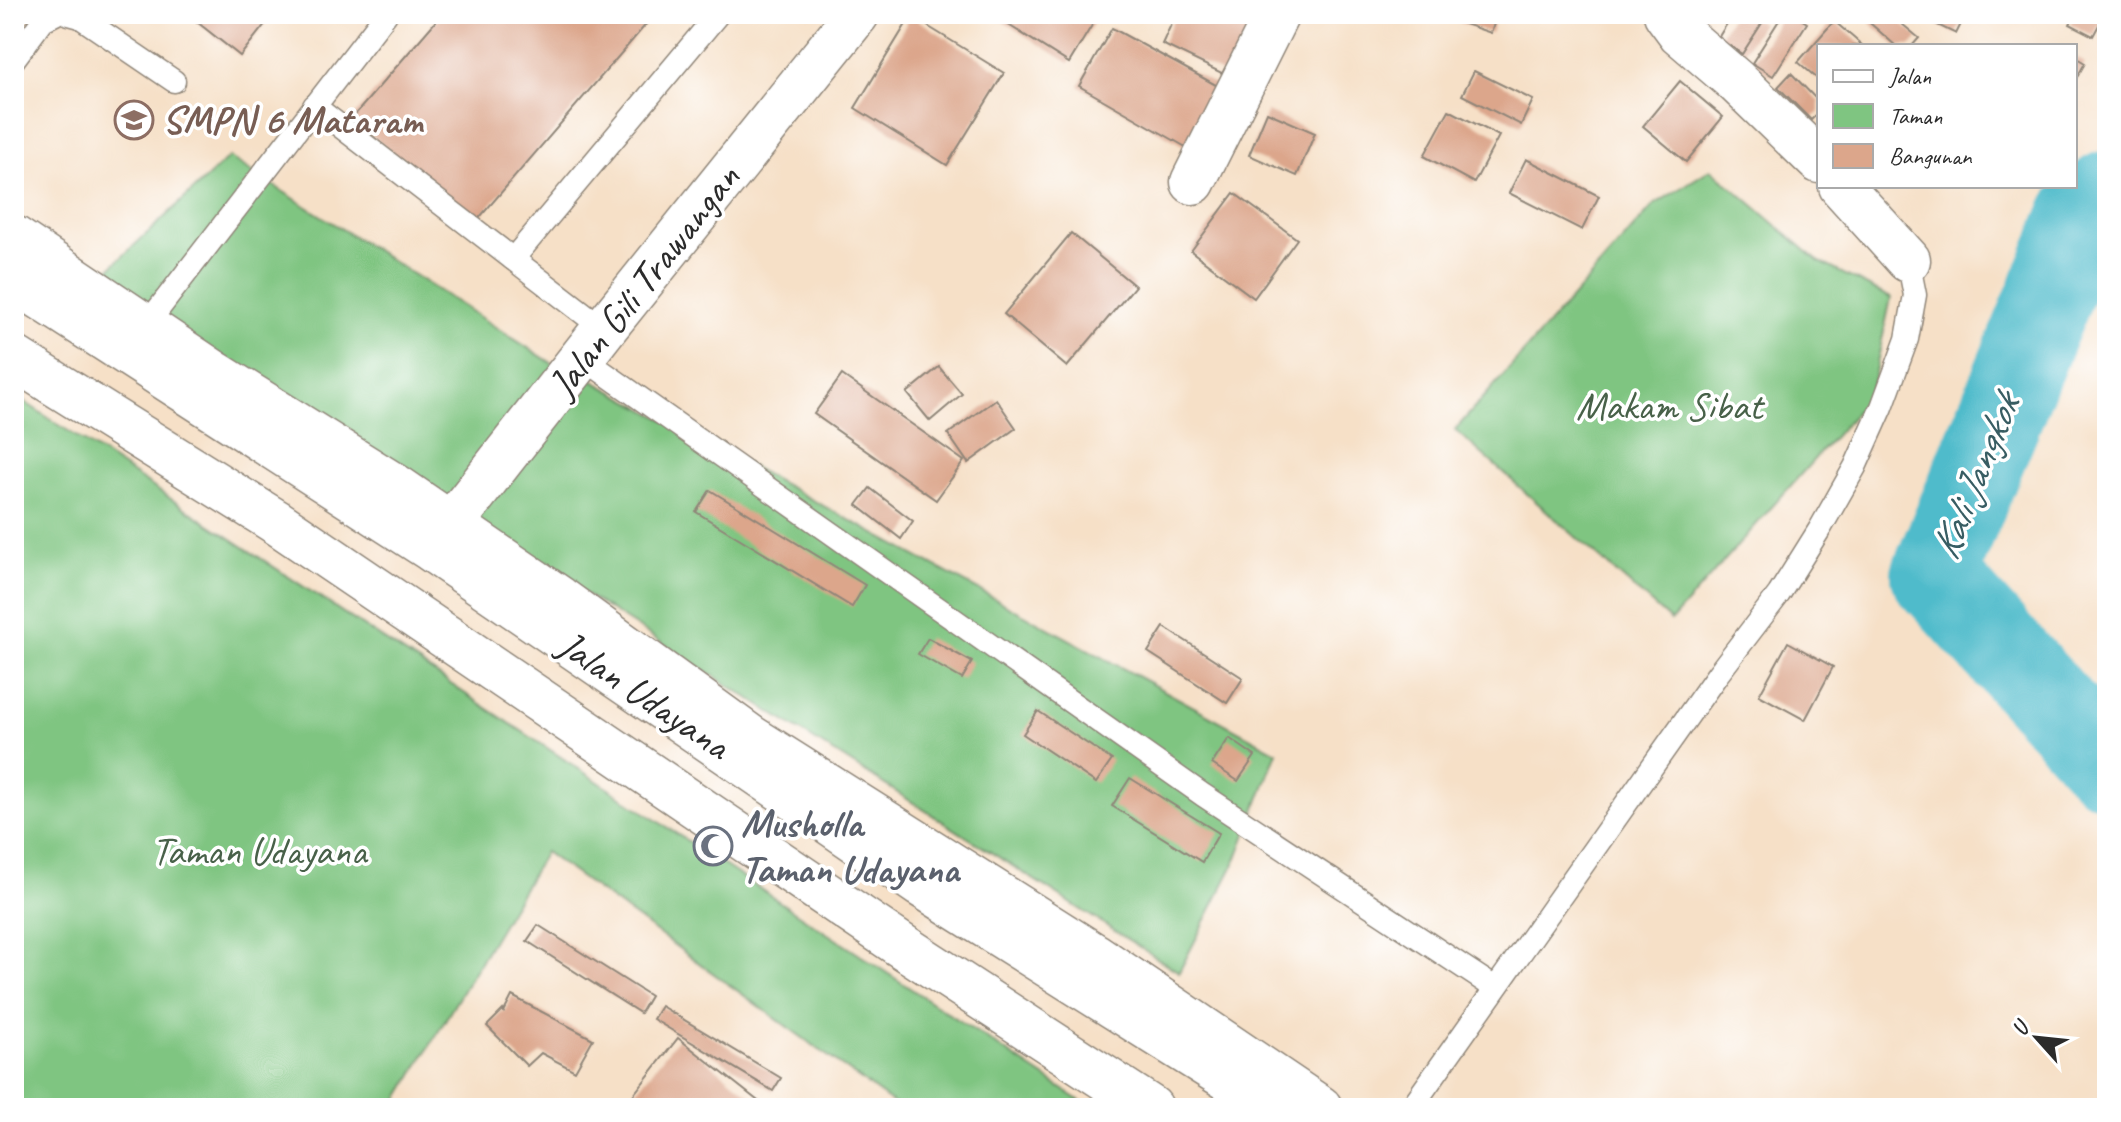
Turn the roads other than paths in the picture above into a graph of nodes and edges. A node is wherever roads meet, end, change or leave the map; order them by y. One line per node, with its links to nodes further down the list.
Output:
1 (55, 14): 8 (lane)
2 (69, 14): 9 (lane)
3 (386, 14): 10 (lane)
4 (718, 14): 15 (lane)
5 (857, 14): 19 (main road, Jalan Gili Trawangan)
6 (1277, 14): 12 (main road)
7 (1666, 14): 11 (main road)
8 (14, 59)
9 (174, 81)
10 (314, 106): 15 (lane); 18 (lane)
11 (1817, 159)
12 (1193, 182)
13 (1843, 188): 16 (main road)
14 (14, 238): 18 (main road)
15 (513, 259): 19 (lane)
16 (1908, 260): 22 (lane)
17 (14, 280): 18 (main road, Jalan Udayana)
18 (136, 340): 21 (main road, Jalan Udayana)
19 (593, 344): 21 (main road, Jalan Gili Trawangan); 22 (lane)
20 (14, 358): 23 (main road, Jalan Udayana)
21 (441, 537): 24 (main road, Jalan Udayana); 25 (main road)
22 (1495, 988): 26 (lane)
23 (1151, 1108)
24 (1275, 1108)
25 (1320, 1108)
26 (1411, 1108)

